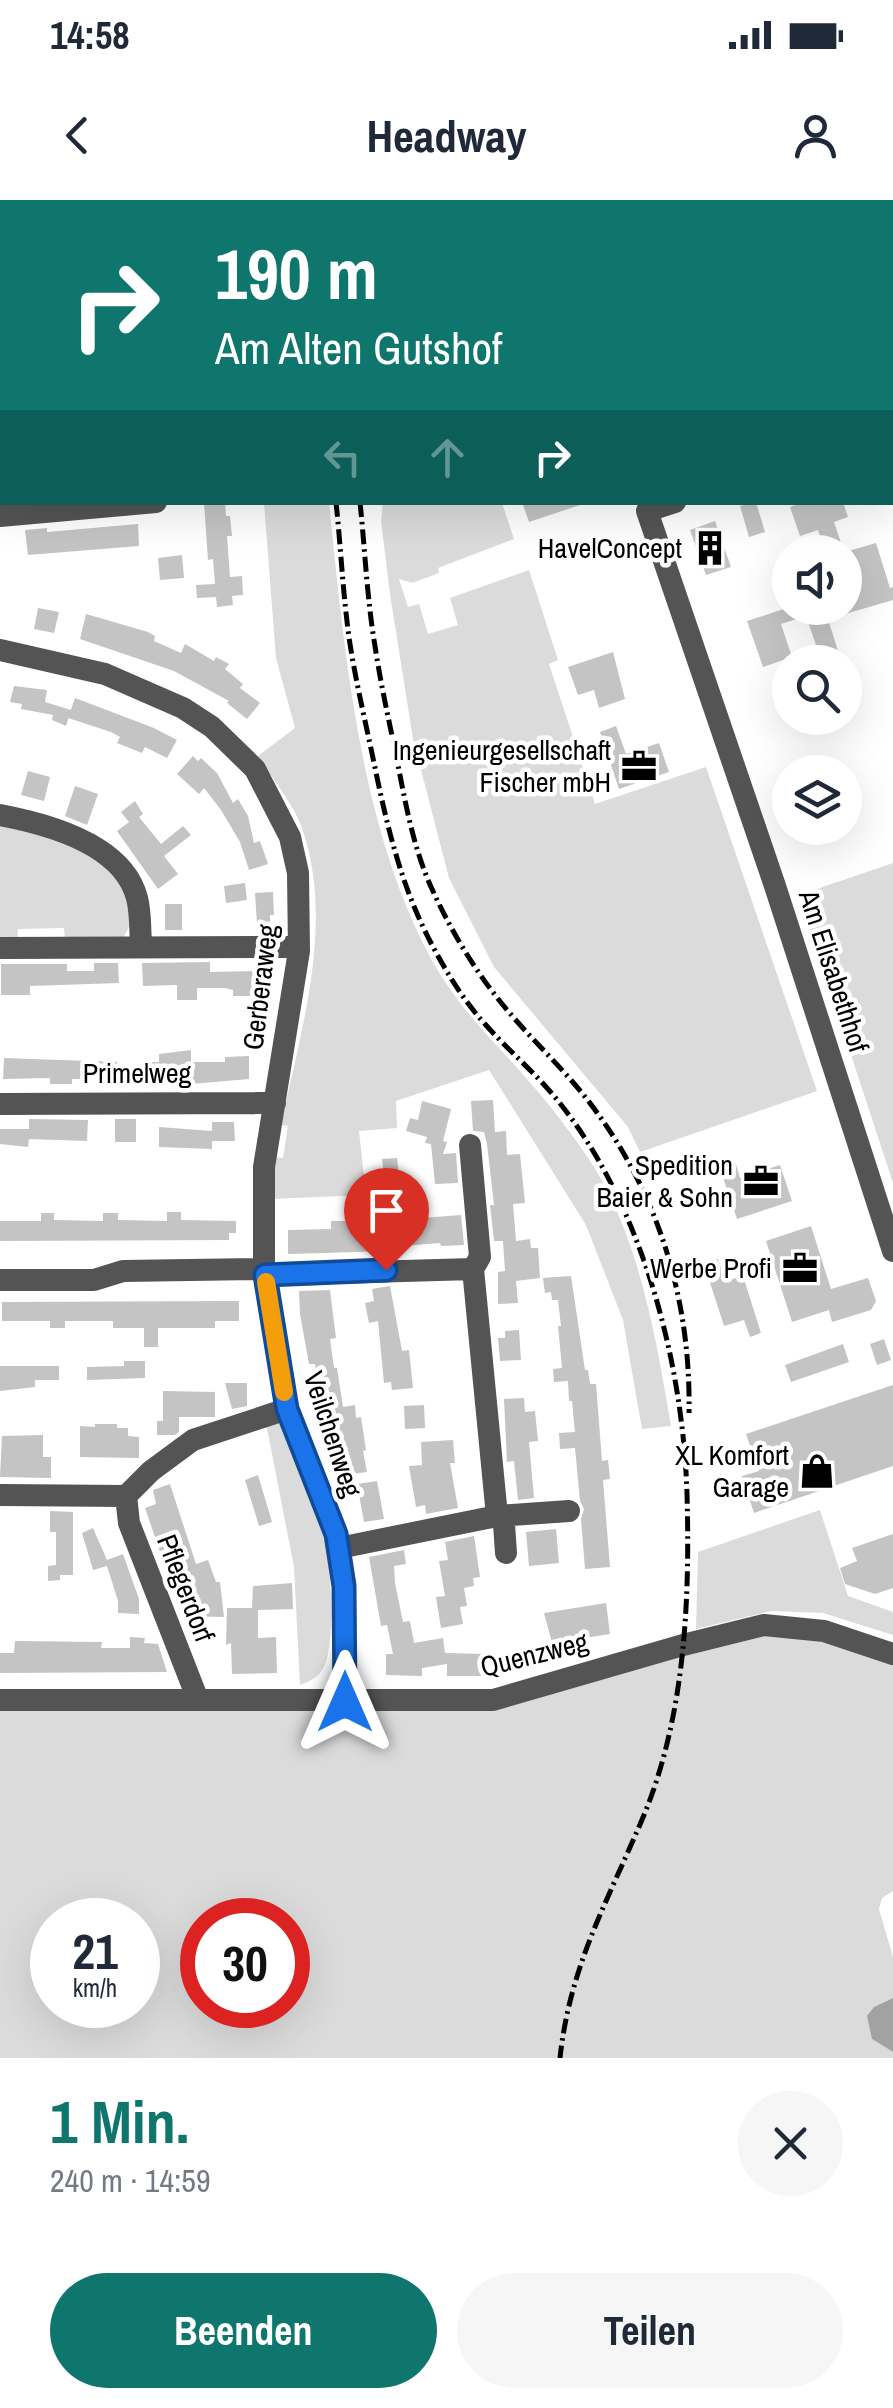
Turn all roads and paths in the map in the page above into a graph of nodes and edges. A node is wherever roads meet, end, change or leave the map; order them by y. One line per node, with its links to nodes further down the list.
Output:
1 (123, 505): 3 (street)
2 (666, 505): 12 (street, Am Elisabethhof)
3 (0, 516)
4 (0, 650): 8 (street, Gerberaweg)
5 (0, 815): 6 (street)
6 (141, 946): 7 (street); 8 (street)
7 (0, 948)
8 (300, 951): 9 (street, Gerberaweg)
9 (275, 1103): 10 (street, Primelweg); 14 (street, Gerberaweg)
10 (0, 1104)
11 (470, 1145): 13 (street)
12 (893, 1251)
13 (474, 1269): 14 (street); 20 (street)
14 (264, 1272): 15 (street); 16 (street, Veilchenweg)
15 (0, 1280)
16 (287, 1409): 18 (street); 21 (street, Veilchenweg)
17 (0, 1494): 18 (street)
18 (126, 1496): 25 (street, Pflegerdorf)
19 (569, 1511): 20 (street)
20 (497, 1516): 21 (street); 22 (street)
21 (339, 1548): 26 (street, Veilchenweg)
22 (506, 1552)
23 (893, 1654): 26 (street, Quenzweg)
24 (0, 1700): 25 (street, Quenzweg)
25 (198, 1700): 26 (street, Quenzweg)
26 (345, 1702)

